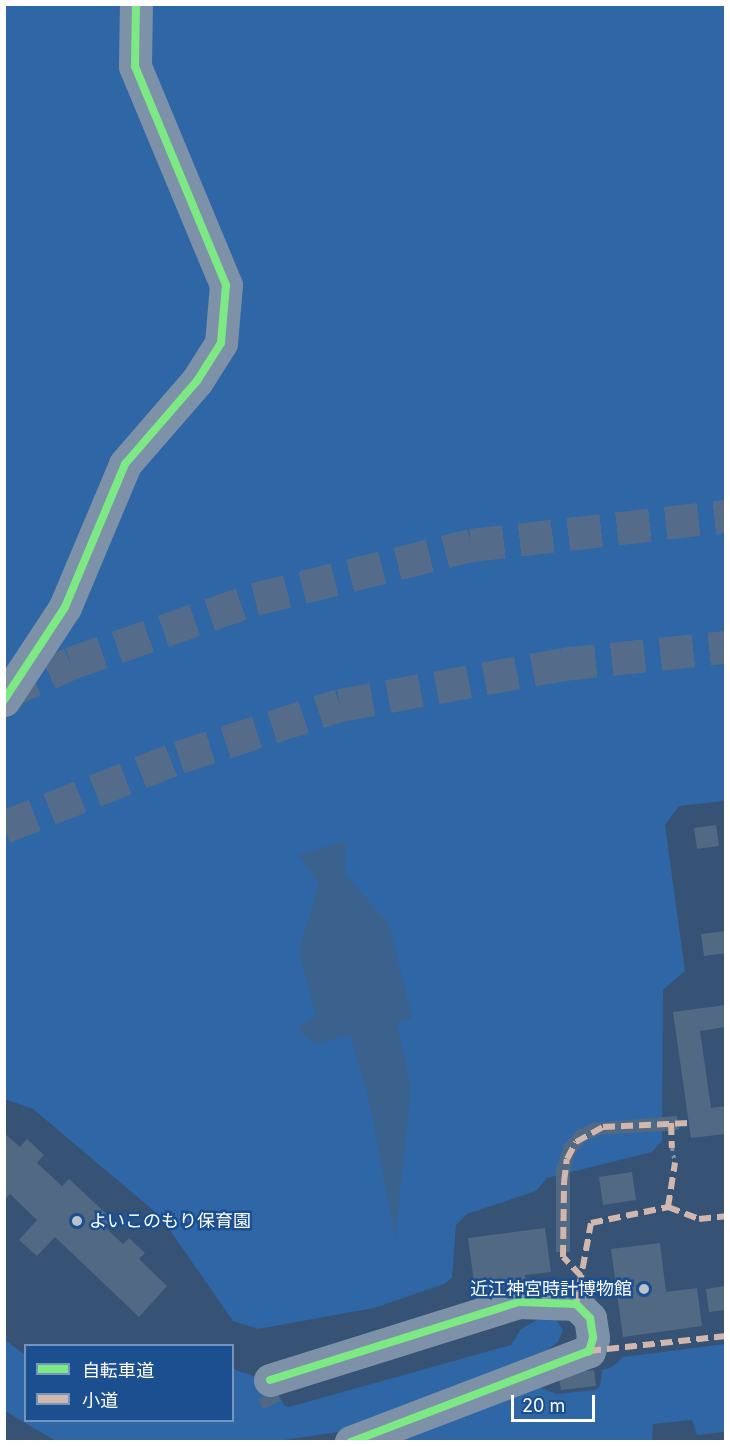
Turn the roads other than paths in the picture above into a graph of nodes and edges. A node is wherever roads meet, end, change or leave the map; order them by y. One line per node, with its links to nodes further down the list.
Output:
1 (136, 4): 2 (street)
2 (4, 700)
3 (270, 1380): 4 (street)
4 (351, 1442)

